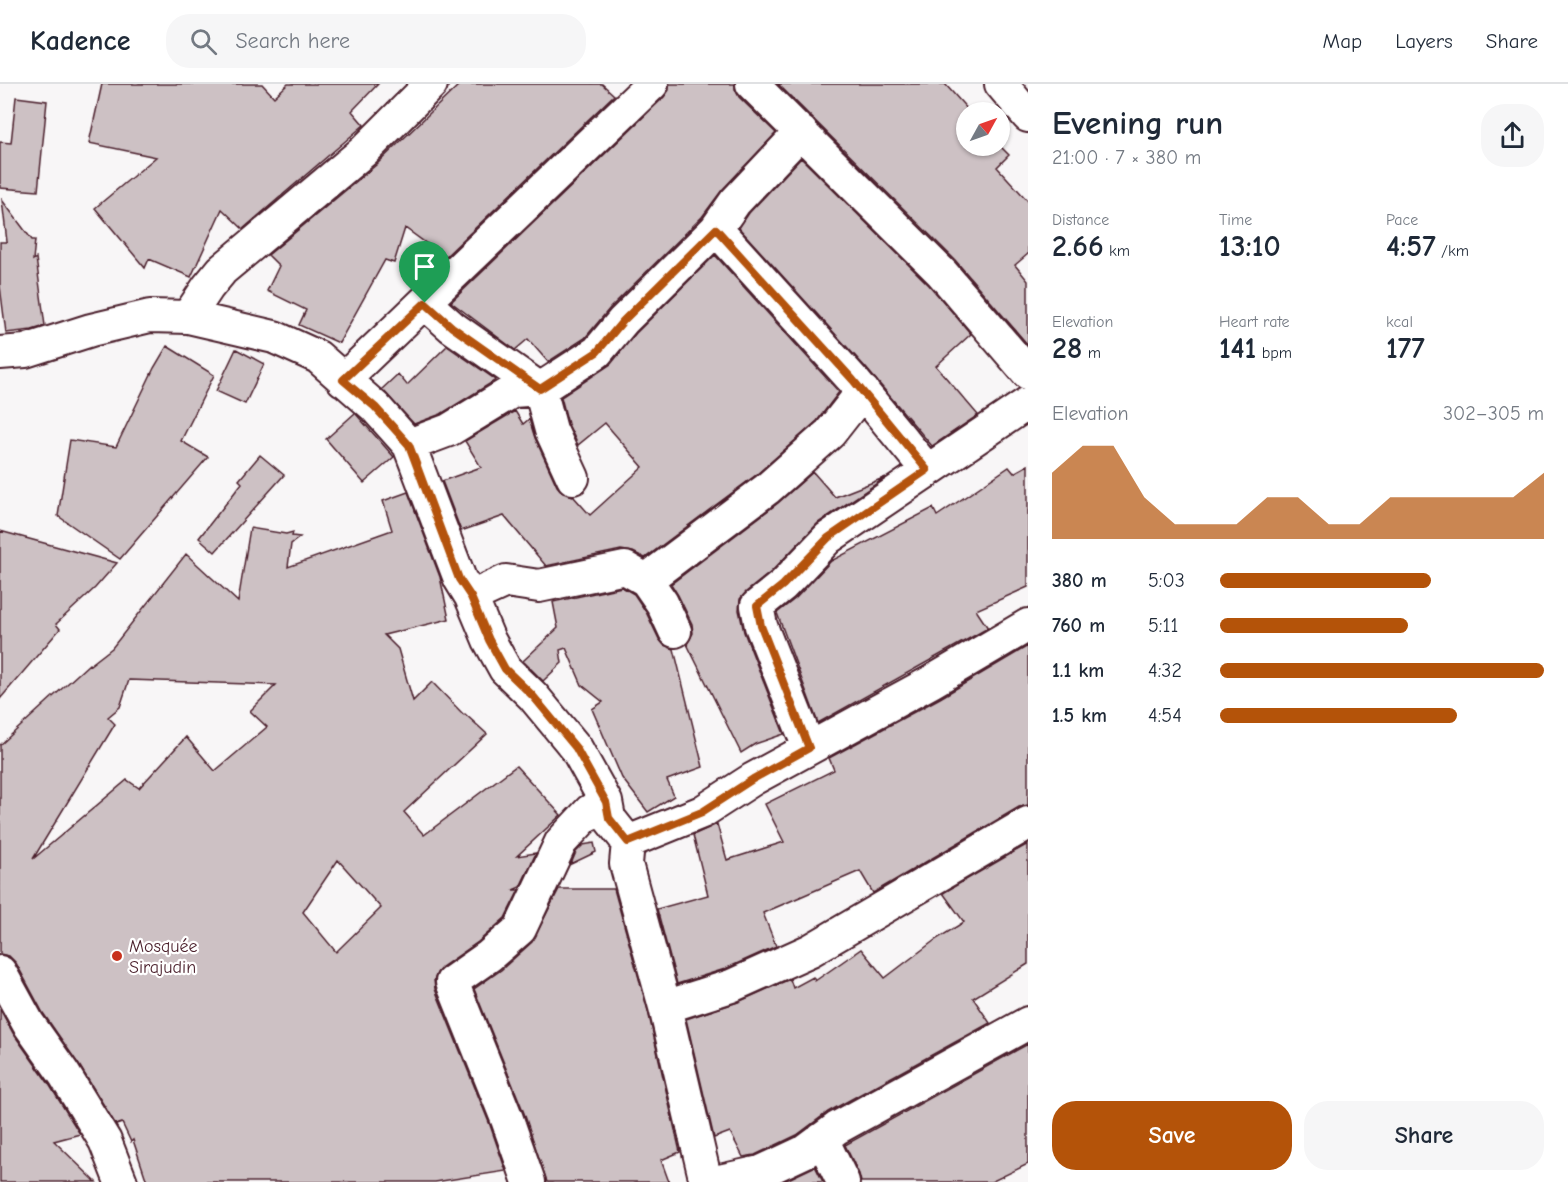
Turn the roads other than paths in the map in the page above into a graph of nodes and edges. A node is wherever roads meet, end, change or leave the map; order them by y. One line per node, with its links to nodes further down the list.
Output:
1 (431, 84): 9 (street)
2 (652, 84): 8 (street)
3 (752, 84): 6 (street)
4 (1001, 84): 5 (street)
5 (1028, 116)
6 (801, 132): 7 (street); 11 (street)
7 (716, 229): 13 (street); 14 (street)
8 (425, 303): 12 (street); 13 (street)
9 (188, 317): 10 (street); 12 (street)
10 (0, 353)
11 (1028, 373)
12 (343, 380): 16 (street)
13 (540, 389): 16 (street); 18 (street)
14 (863, 391): 17 (street); 19 (street)
15 (1028, 403): 17 (street)
16 (409, 445): 20 (street)
17 (927, 470): 23 (street)
18 (573, 478)
19 (646, 580): 20 (street); 22 (street)
20 (471, 597): 24 (street)
21 (1028, 625): 23 (street)
22 (675, 632)
23 (809, 748): 26 (street)
24 (606, 802): 26 (street); 32 (street)
25 (1028, 823): 28 (street)
26 (628, 842): 28 (street)
27 (0, 972): 31 (street)
28 (665, 1007): 33 (street)
29 (1028, 1023): 30 (street)
30 (822, 1139): 34 (street); 35 (street)
31 (122, 1182)
32 (529, 1182)
33 (706, 1182)
34 (715, 1182)
35 (843, 1182)

